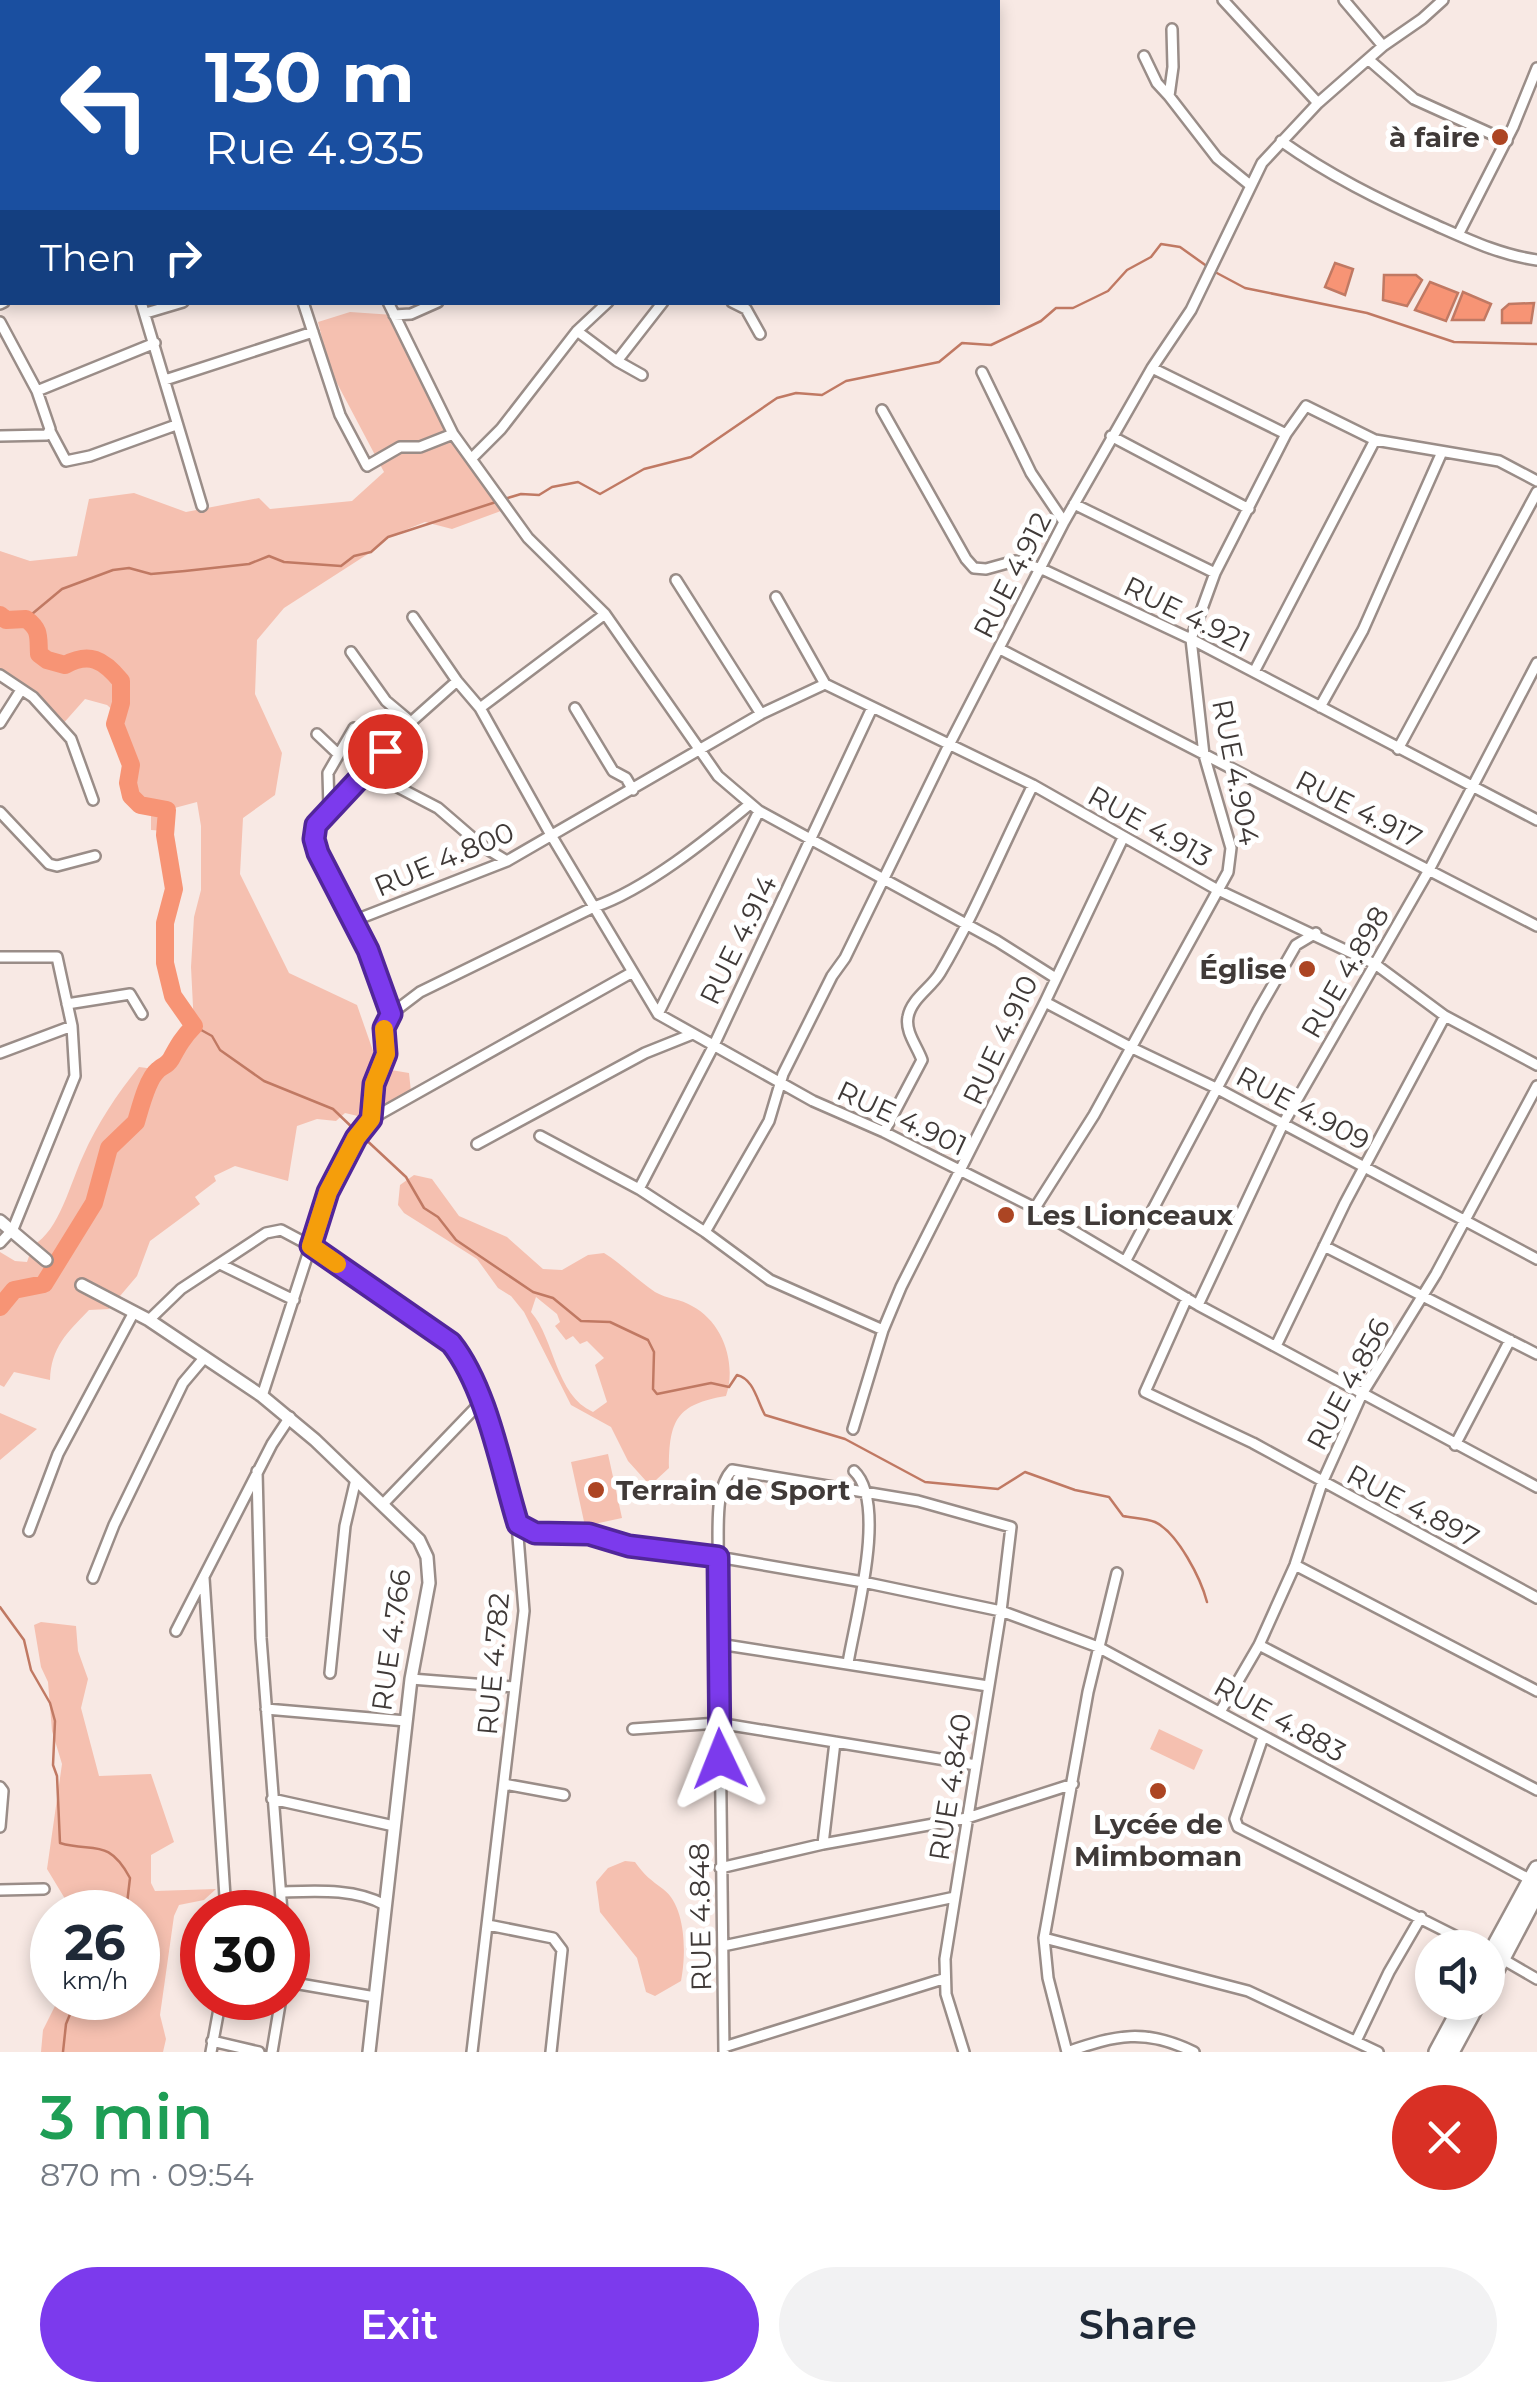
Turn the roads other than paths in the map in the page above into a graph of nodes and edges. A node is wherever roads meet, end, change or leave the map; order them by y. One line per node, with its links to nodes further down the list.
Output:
1 (1223, 0): 10 (street)
2 (1344, 0): 5 (street)
3 (1443, 0): 5 (street, RUE 4.912)
4 (1172, 29): 9 (street)
5 (1383, 46): 7 (street, RUE 4.912)
6 (1144, 56): 9 (street)
7 (1368, 60): 10 (street, RUE 4.912); 12 (street)
8 (1537, 68): 12 (street)
9 (1168, 96): 13 (street)
10 (1318, 103): 11 (street, RUE 4.912)
11 (1281, 141): 13 (street, RUE 4.912); 14 (street)
12 (1506, 141): 14 (street)
13 (1250, 184): 32 (street, RUE 4.912)
14 (1458, 236): 15 (street)
15 (1537, 260)
16 (142, 305): 24 (street)
17 (174, 305): 24 (street)
18 (306, 305): 28 (street)
19 (389, 305): 25 (street)
20 (431, 305): 25 (street)
21 (605, 305): 27 (street)
22 (661, 305): 31 (street)
23 (738, 305): 29 (street)
24 (146, 314): 30 (street)
25 (394, 316): 40 (street)
26 (0, 322): 36 (street)
27 (577, 331): 31 (street); 46 (street)
28 (312, 332): 35 (street); 40 (street)
29 (760, 334)
30 (154, 343): 35 (street); 36 (street)
31 (617, 361): 34 (street)
32 (1152, 368): 41 (street); 43 (street, RUE 4.912)
33 (982, 372): 52 (street)
34 (642, 375)
35 (165, 380): 38 (street)
36 (36, 391): 39 (street)
37 (882, 410): 53 (street, RUE 4.921)
38 (176, 425): 39 (street); 50 (street)
39 (50, 431): 42 (street)
40 (454, 434): 46 (street)
41 (1286, 434): 44 (street); 51 (street, RUE 4.904)
42 (0, 436)
43 (1111, 436): 49 (street, RUE 4.912); 51 (street)
44 (1375, 440): 45 (street); 63 (street)
45 (1442, 452): 47 (street); 68 (street)
46 (472, 458): 57 (street)
47 (1537, 482)
48 (1537, 492): 79 (street)
49 (1074, 504): 52 (street, RUE 4.912); 54 (street)
50 (202, 506)
51 (1249, 509): 54 (street, RUE 4.904)
52 (1064, 522): 53 (street, RUE 4.912)
53 (1042, 569): 59 (street, RUE 4.921); 60 (street, RUE 4.912)
54 (1215, 573): 59 (street, RUE 4.904)
55 (676, 580): 72 (street)
56 (776, 597): 66 (street)
57 (605, 614): 69 (street); 78 (street)
58 (413, 617): 65 (street, RUE 4.901)
59 (1190, 639): 63 (street, RUE 4.921); 81 (street, RUE 4.904)
60 (1000, 648): 77 (street, RUE 4.912); 81 (street, RUE 4.917)
61 (350, 652): 73 (street)
62 (1537, 663): 84 (street, RUE 4.898)
63 (1254, 672): 68 (street, RUE 4.921)
64 (0, 676): 67 (street)
65 (457, 681): 69 (street, RUE 4.901); 73 (street)
66 (825, 684): 71 (street); 72 (street, RUE 4.800)
67 (21, 690): 74 (street); 86 (street)
68 (1320, 707): 79 (street, RUE 4.921)
69 (480, 708): 92 (street, RUE 4.901)
70 (576, 708): 85 (street)
71 (872, 708): 77 (street); 93 (street, RUE 4.914)
72 (761, 714): 78 (street, RUE 4.800)
73 (411, 722): 82 (street)
74 (0, 723)
75 (354, 728): 80 (street)
76 (317, 734): 80 (street)
77 (949, 745): 83 (street, RUE 4.913); 98 (street, RUE 4.912)
78 (700, 749): 85 (street, RUE 4.800); 87 (street)
79 (1398, 749): 84 (street, RUE 4.921)
80 (337, 753): 88 (street)
81 (1204, 755): 97 (street, RUE 4.917); 99 (street, RUE 4.904)
82 (367, 772): 88 (street); 96 (street)
83 (1034, 785): 94 (street, RUE 4.913); 102 (street)
84 (1471, 787): 91 (street, RUE 4.921); 97 (street, RUE 4.898)
85 (633, 790): 92 (street, RUE 4.800)
86 (93, 800)
87 (750, 804): 89 (street); 100 (street)
88 (330, 808): 101 (street)
89 (760, 811): 93 (street); 113 (street)
90 (0, 812): 95 (street)
91 (1537, 820)
92 (550, 835): 96 (street, RUE 4.800); 100 (street, RUE 4.901)
93 (813, 838): 98 (street); 117 (street, RUE 4.914)
94 (1124, 838): 99 (street, RUE 4.913); 108 (street, RUE 4.910)
95 (95, 856)
96 (507, 861): 101 (street, RUE 4.800)
97 (1429, 870): 103 (street, RUE 4.917); 106 (street, RUE 4.898)
98 (882, 879): 102 (street); 121 (street, RUE 4.912)
99 (1216, 889): 104 (street, RUE 4.913); 118 (street, RUE 4.904)
100 (594, 907): 107 (street, RUE 4.901); 112 (street)
101 (353, 920): 112 (street, RUE 4.800)
102 (965, 924): 108 (street); 126 (street)
103 (1537, 926)
104 (1316, 933): 106 (street, RUE 4.913); 123 (street)
105 (0, 957): 110 (street)
106 (1376, 964): 114 (street, RUE 4.913); 125 (street, RUE 4.898)
107 (630, 973): 113 (street, RUE 4.901); 124 (street)
108 (1054, 977): 109 (street, RUE 4.910)
109 (1045, 1002): 118 (street, RUE 4.909); 130 (street, RUE 4.910)
110 (68, 1004): 111 (street); 115 (street)
111 (142, 1014)
112 (391, 1014): 124 (street, RUE 4.800)
113 (658, 1014): 116 (street, RUE 4.901)
114 (1445, 1016): 120 (street, RUE 4.913); 129 (street)
115 (72, 1026): 119 (street); 135 (street)
116 (690, 1035): 117 (street, RUE 4.901); 128 (street)
117 (713, 1047): 121 (street, RUE 4.901); 131 (street, RUE 4.914)
118 (1130, 1048): 123 (street, RUE 4.909); 132 (street, RUE 4.904)
119 (0, 1053)
120 (1537, 1065)
121 (780, 1081): 126 (street, RUE 4.901); 136 (street, RUE 4.912)
122 (1537, 1086): 133 (street, RUE 4.856)
123 (1216, 1088): 125 (street, RUE 4.909); 142 (street)
124 (371, 1119): 138 (street)
125 (1283, 1124): 129 (street, RUE 4.909); 148 (street, RUE 4.898)
126 (884, 1132): 130 (street, RUE 4.901)
127 (540, 1136): 131 (street)
128 (477, 1144)
129 (1364, 1165): 133 (street, RUE 4.909); 139 (street)
130 (962, 1171): 132 (street, RUE 4.901); 151 (street, RUE 4.910)
131 (638, 1189): 136 (street)
132 (1035, 1208): 142 (street, RUE 4.901)
133 (1465, 1220): 140 (street, RUE 4.909); 145 (street, RUE 4.856)
134 (0, 1221): 135 (street)
135 (14, 1229): 137 (street); 141 (street)
136 (705, 1232): 151 (street)
137 (0, 1243)
138 (311, 1246): 143 (street); 147 (street); 158 (street, RUE 4.782)
139 (1324, 1246): 145 (street); 153 (street)
140 (1537, 1259)
141 (46, 1260)
142 (1126, 1260): 146 (street, RUE 4.901)
143 (220, 1264): 147 (street); 150 (street)
144 (82, 1284): 149 (street, RUE 4.766)
145 (1422, 1294): 152 (street); 156 (street, RUE 4.856)
146 (1187, 1298): 148 (street, RUE 4.901); 166 (street, RUE 4.897)
147 (294, 1300): 157 (street)
148 (1198, 1305): 153 (street, RUE 4.901)
149 (134, 1312): 150 (street, RUE 4.766); 172 (street)
150 (148, 1320): 155 (street, RUE 4.766)
151 (883, 1330): 160 (street, RUE 4.910)
152 (1510, 1340): 154 (street); 161 (street)
153 (1276, 1346): 156 (street, RUE 4.901)
154 (1537, 1354)
155 (205, 1358): 157 (street, RUE 4.766); 176 (street)
156 (1362, 1394): 161 (street, RUE 4.901); 166 (street, RUE 4.856)
157 (262, 1396): 159 (street, RUE 4.766)
158 (481, 1402): 169 (street); 170 (street, RUE 4.782)
159 (290, 1417): 163 (street); 165 (street, RUE 4.766)
160 (853, 1429)
161 (1455, 1445): 167 (street, RUE 4.901)
162 (1537, 1470): 167 (street)
163 (258, 1471): 177 (street); 191 (street)
164 (854, 1471): 168 (street)
165 (356, 1479): 169 (street, RUE 4.766); 186 (street)
166 (1322, 1483): 174 (street, RUE 4.856); 179 (street, RUE 4.897)
167 (1534, 1486)
168 (867, 1493): 171 (street, RUE 4.848); 173 (street, RUE 4.848); 178 (street)
169 (382, 1504): 187 (street, RUE 4.766)
170 (518, 1524): 173 (street, RUE 4.883); 189 (street, RUE 4.782)
171 (1011, 1527): 180 (street, RUE 4.840)
172 (28, 1531)
173 (718, 1557): 178 (street, RUE 4.883); 182 (street, RUE 4.848)
174 (1295, 1565): 183 (street, RUE 4.856); 190 (street)
175 (1117, 1573): 184 (street)
176 (93, 1578)
177 (204, 1578): 181 (street); 213 (street)
178 (864, 1582): 180 (street, RUE 4.883); 185 (street)
179 (1537, 1598)
180 (1002, 1611): 184 (street, RUE 4.883); 188 (street, RUE 4.840)
181 (176, 1631)
182 (719, 1644): 185 (street); 194 (street, RUE 4.848)
183 (1259, 1645): 192 (street, RUE 4.856); 202 (street)
184 (1098, 1647): 192 (street, RUE 4.883); 200 (street)
185 (848, 1663): 188 (street)
186 (330, 1673)
187 (411, 1678): 189 (street); 193 (street, RUE 4.766)
188 (988, 1686): 198 (street, RUE 4.840)
189 (514, 1687): 199 (street, RUE 4.782)
190 (1537, 1691)
191 (266, 1710): 193 (street); 204 (street)
192 (1220, 1712): 196 (street, RUE 4.883)
193 (406, 1722): 207 (street, RUE 4.766)
194 (718, 1723): 195 (street); 197 (street); 209 (street, RUE 4.848)
195 (632, 1729)
196 (1263, 1737): 210 (street, RUE 4.883); 218 (street)
197 (835, 1742): 198 (street); 208 (street)
198 (976, 1766): 205 (street, RUE 4.840)
199 (504, 1784): 203 (street); 219 (street, RUE 4.782)
200 (1073, 1784): 205 (street); 222 (street)
201 (0, 1787): 206 (street)
202 (1537, 1790)
203 (564, 1795)
204 (272, 1799): 207 (street); 214 (street)
205 (968, 1818): 208 (street); 216 (street, RUE 4.840)
206 (0, 1826)
207 (394, 1826): 217 (street, RUE 4.766)
208 (824, 1844): 209 (street)
209 (720, 1868): 223 (street, RUE 4.848)
210 (1535, 1880): 221 (main road)
211 (44, 1889): 212 (street)
212 (0, 1890)
213 (225, 1890)
214 (281, 1890)
215 (310, 1893): 217 (street)
216 (955, 1898): 223 (street); 226 (street, RUE 4.840)
217 (385, 1906): 228 (street, RUE 4.766)
218 (1421, 1918): 220 (street); 233 (street)
219 (488, 1925): 239 (street, RUE 4.782); 240 (street)
220 (1444, 1930)
221 (1504, 1930)
222 (1044, 1938): 233 (street); 242 (street)
223 (723, 1946): 235 (street, RUE 4.848)
224 (1505, 1962): 225 (street)
225 (1537, 1978)
226 (944, 1979): 235 (street); 241 (street, RUE 4.840)
227 (310, 1986): 228 (street)
228 (375, 1997): 238 (street, RUE 4.766)
229 (217, 2020): 234 (street)
230 (277, 2020): 237 (street)
231 (1454, 2020): 245 (main road)
232 (1468, 2020): 246 (main road)
233 (1356, 2041): 244 (street)
234 (212, 2046): 236 (street)
235 (724, 2050)
236 (260, 2052)
237 (272, 2052)
238 (370, 2052)
239 (472, 2052)
240 (551, 2052)
241 (963, 2052)
242 (1066, 2052): 243 (street)
243 (1194, 2052)
244 (1378, 2052)
245 (1437, 2052)
246 (1451, 2052)

